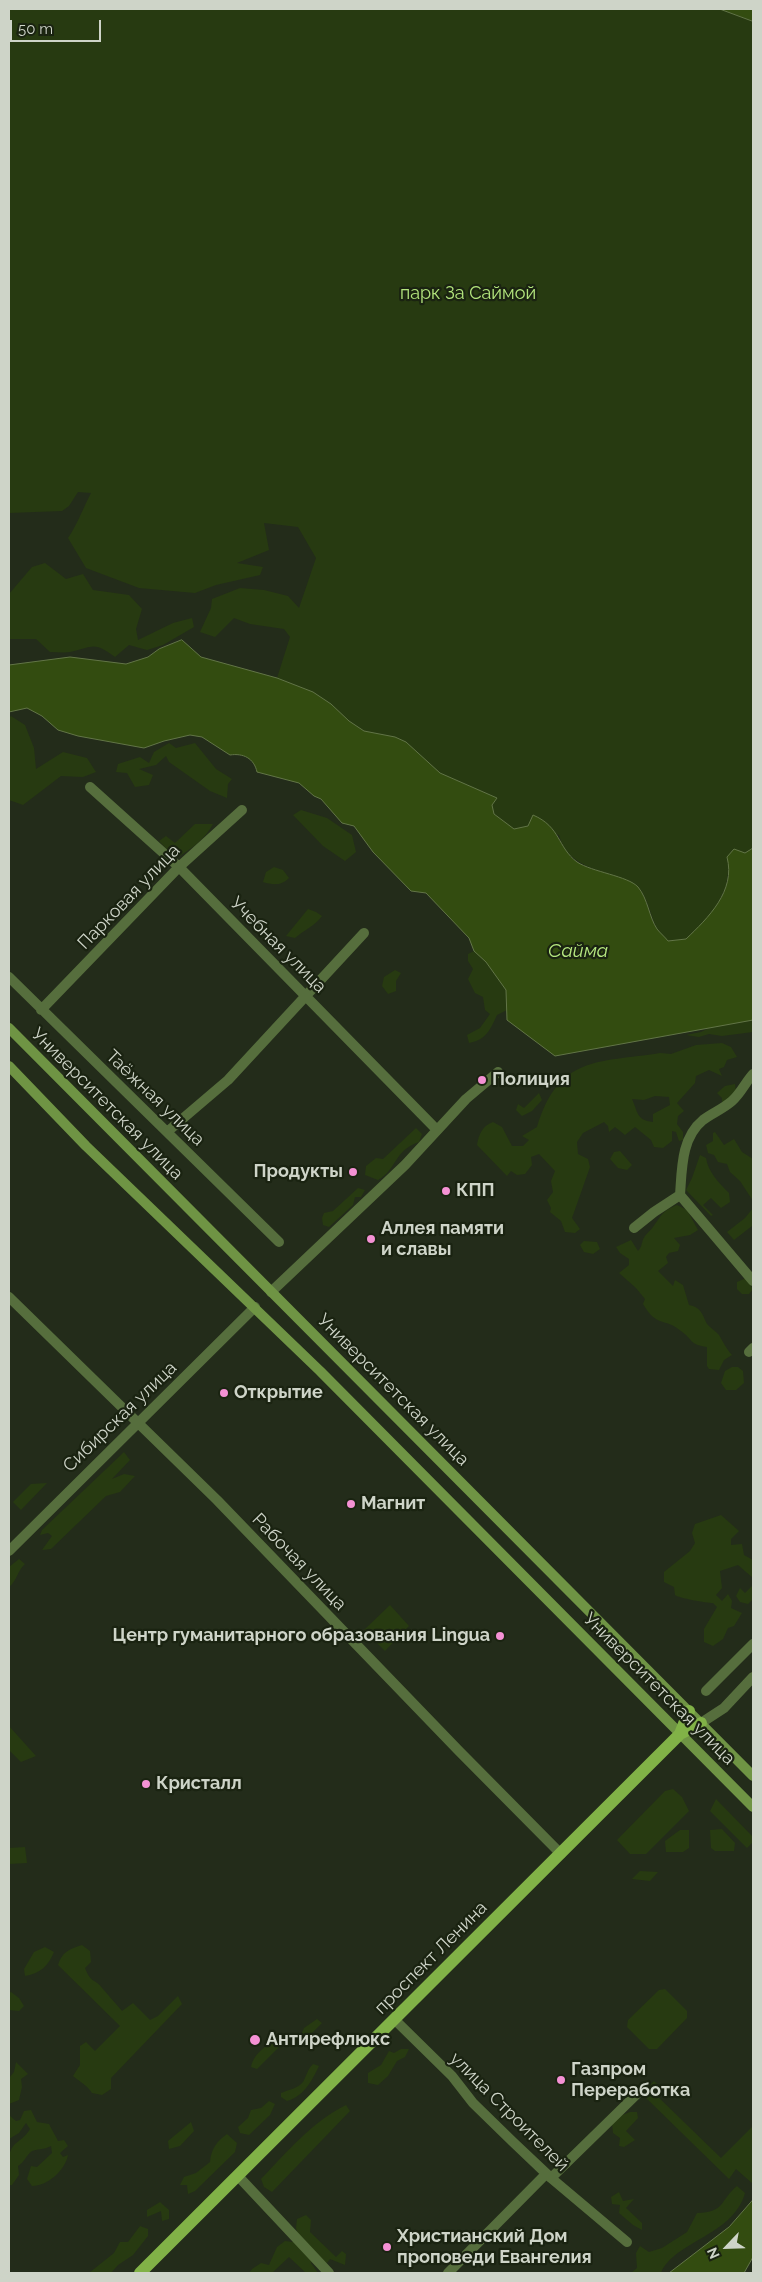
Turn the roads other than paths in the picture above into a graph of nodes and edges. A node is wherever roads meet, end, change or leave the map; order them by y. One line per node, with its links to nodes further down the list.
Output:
1 (90, 787): 3 (street, Учебная улица)
2 (242, 810): 3 (street, Парковая улица)
3 (179, 867): 6 (street, Учебная улица); 7 (street, Парковая улица)
4 (364, 933): 6 (street)
5 (9, 977): 7 (street, Таёжная улица)
6 (306, 997): 12 (street, Учебная улица); 13 (street)
7 (41, 1010): 13 (street, Таёжная улица)
8 (9, 1028): 18 (main road, Университетская улица)
9 (9, 1066): 20 (main road, Университетская улица)
10 (498, 1072): 12 (street)
11 (753, 1074): 14 (street)
12 (437, 1130): 18 (street)
13 (167, 1132): 16 (street, Таёжная улица)
14 (680, 1195): 15 (street); 17 (street)
15 (634, 1228)
16 (279, 1242)
17 (753, 1281)
18 (271, 1292): 26 (main road, Университетская улица)
19 (9, 1297): 21 (street, Рабочая улица)
20 (255, 1307): 21 (street, Сибирская улица); 28 (main road, Университетская улица)
21 (138, 1423): 22 (street, Сибирская улица); 31 (street, Рабочая улица)
22 (9, 1551)
23 (753, 1644): 25 (street)
24 (753, 1677): 27 (street, проспект Ленина)
25 (706, 1691)
26 (689, 1712): 27 (main road, Университетская улица); 28 (main road)
27 (701, 1723): 28 (main road, проспект Ленина); 29 (main road, Университетская улица)
28 (680, 1734): 30 (main road, Университетская улица); 31 (main road, проспект Ленина)
29 (753, 1776)
30 (753, 1807)
31 (561, 1854): 32 (main road, проспект Ленина)
32 (395, 2020): 34 (main road, проспект Ленина); 35 (street, улица Строителей)
33 (640, 2091): 35 (street)
34 (238, 2176): 37 (main road, проспект Ленина); 38 (street)
35 (549, 2176): 36 (street, улица Строителей); 39 (street)
36 (626, 2242)
37 (140, 2273)
38 (329, 2273)
39 (448, 2273)

